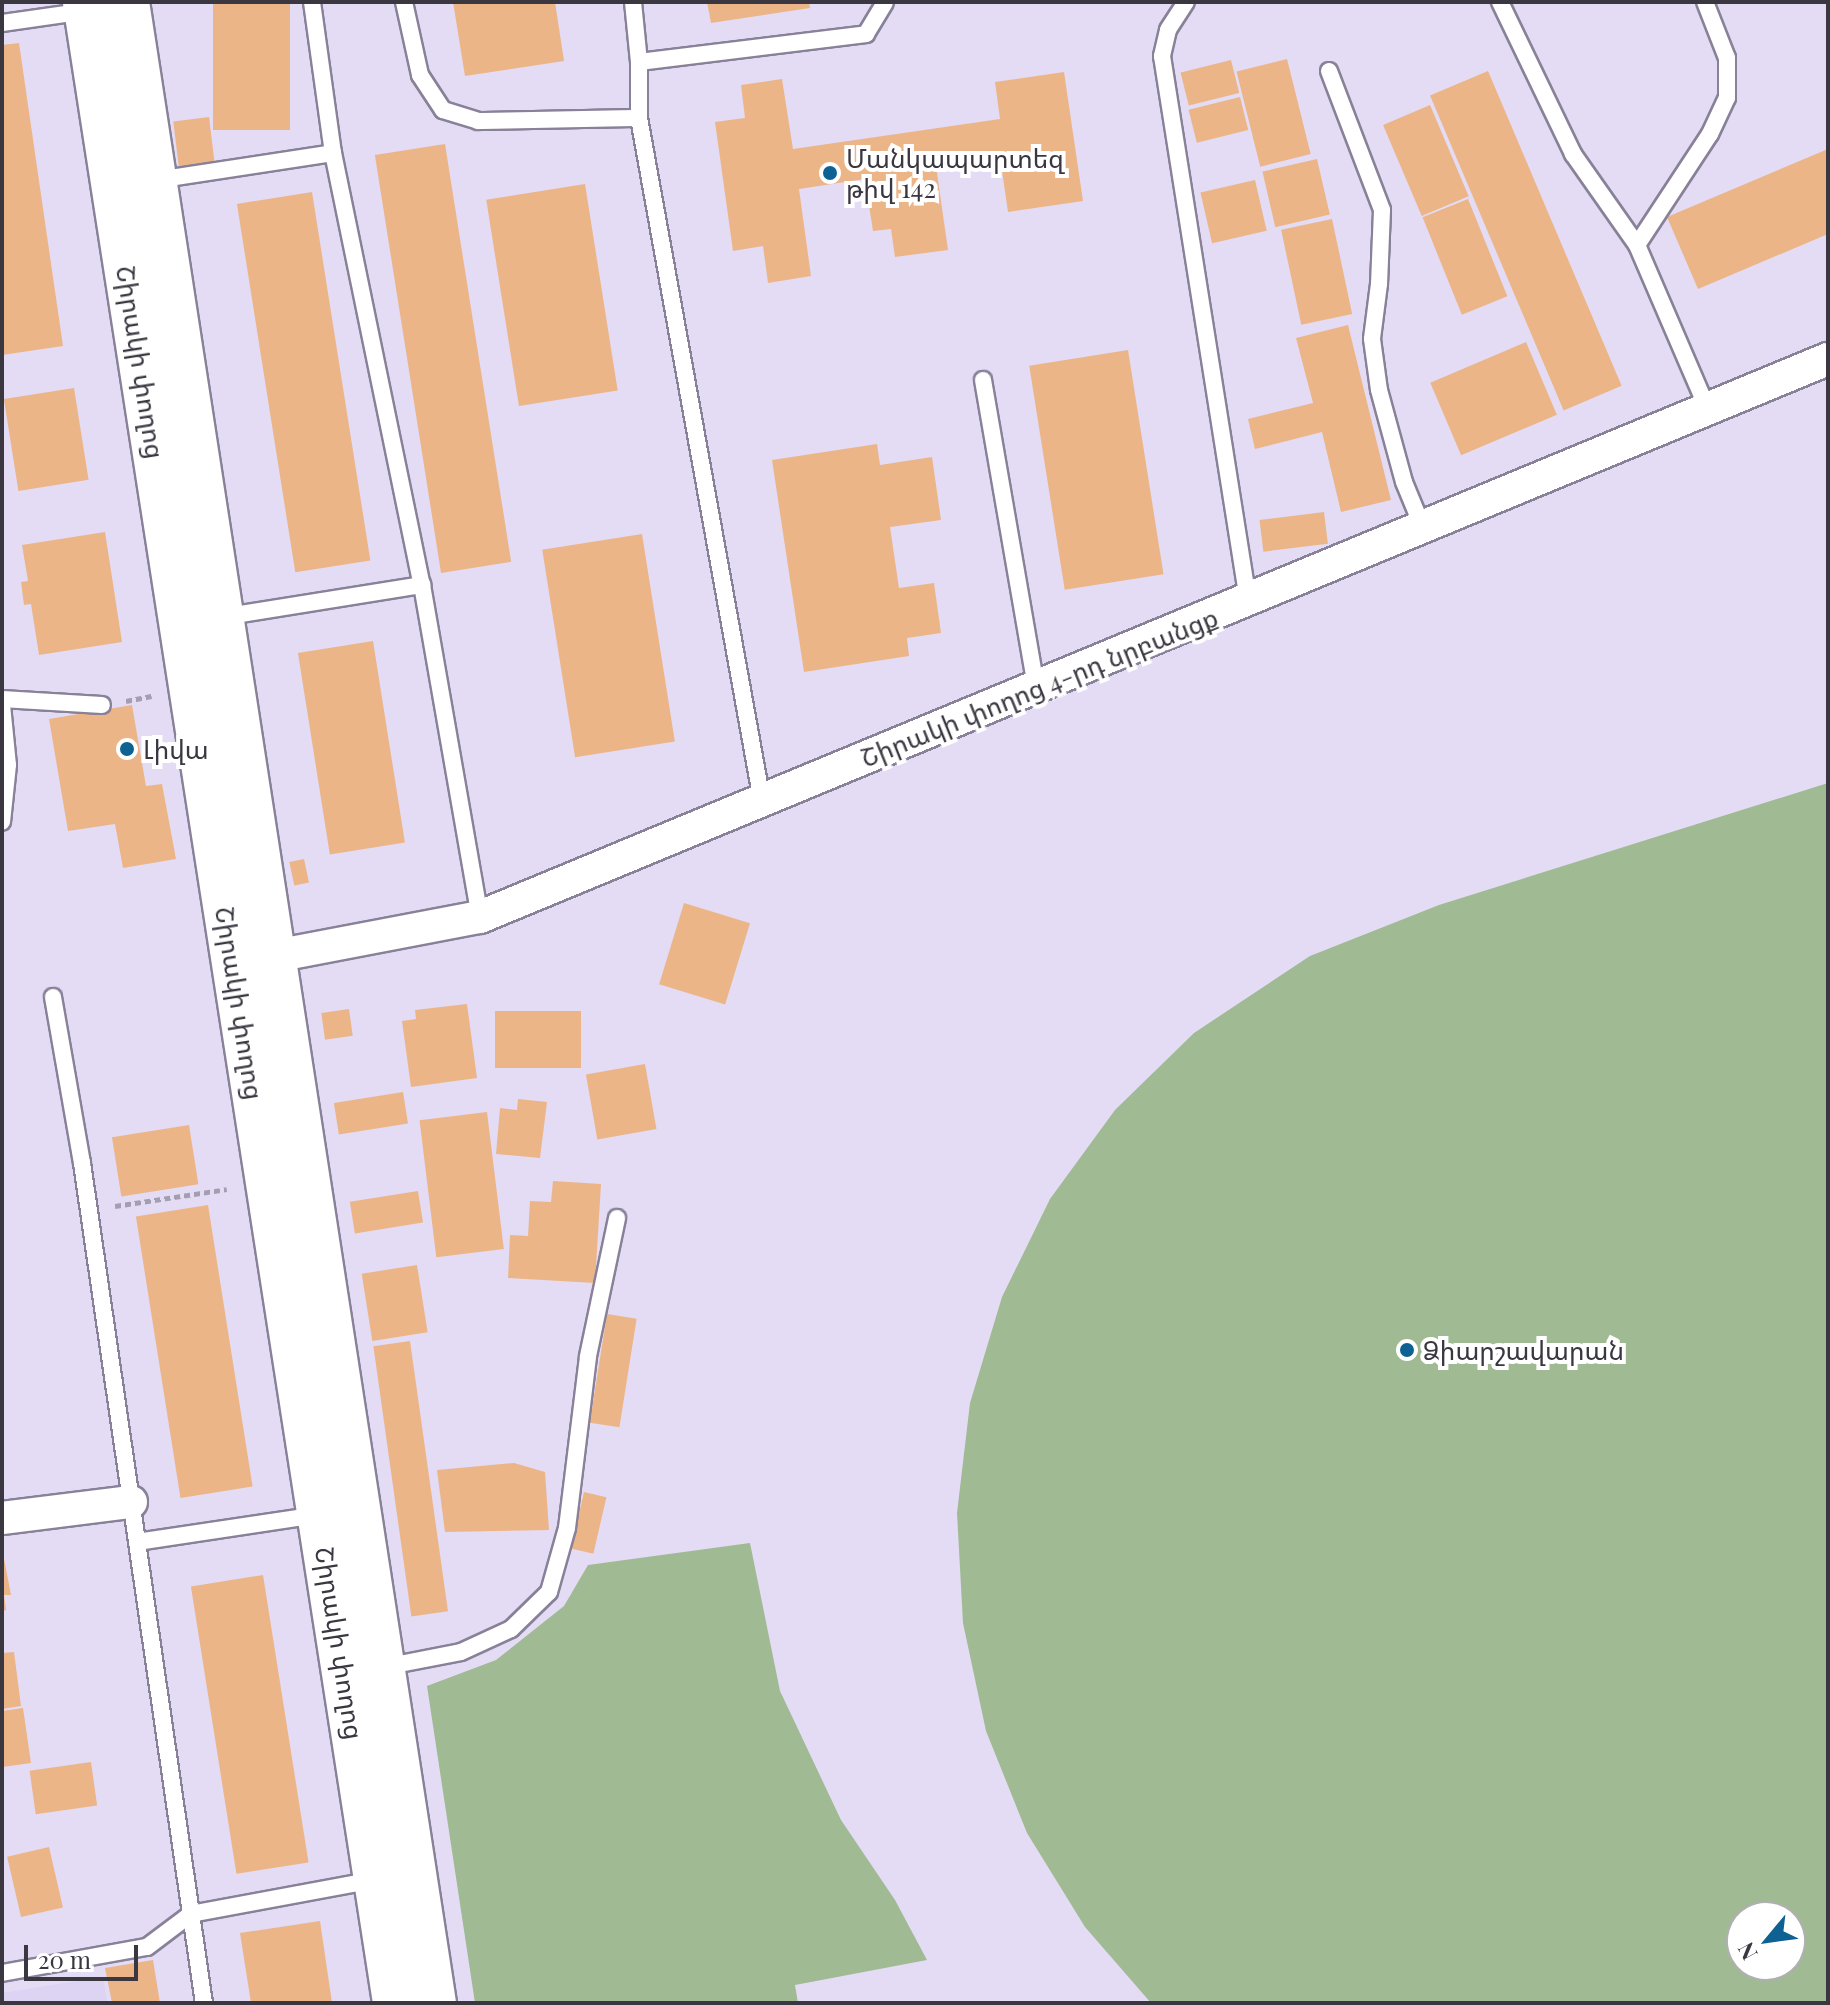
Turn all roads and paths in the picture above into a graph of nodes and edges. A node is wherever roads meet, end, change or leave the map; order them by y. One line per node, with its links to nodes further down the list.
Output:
1 (312, 2): 13 (lane)
2 (404, 2): 12 (lane)
3 (633, 2): 10 (lane)
4 (885, 2): 10 (lane)
5 (1186, 2): 21 (lane)
6 (1500, 2): 15 (lane)
7 (1705, 2): 15 (lane)
8 (107, 6): 9 (lane); 14 (highway, Շիրակի փողոց)
9 (2, 23)
10 (639, 62): 12 (lane)
11 (1329, 71): 19 (lane)
12 (639, 118): 26 (lane)
13 (333, 153): 14 (lane); 20 (lane)
14 (134, 184): 22 (highway, Շիրակի փողոց)
15 (1637, 245): 18 (lane)
16 (1828, 359): 18 (street, Շիրակի փողոց 4-րդ նրբանցք)
17 (983, 380): 23 (lane)
18 (1708, 410): 19 (street, Շիրակի փողոց 4-րդ նրբանցք)
19 (1423, 528): 21 (street, Շիրակի փողոց 4-րդ նրբանցք)
20 (422, 585): 22 (lane); 28 (lane)
21 (1248, 600): 23 (street, Շիրակի փողոց 4-րդ նրբանցք)
22 (201, 620): 29 (highway, Շիրակի փողոց)
23 (1036, 688): 26 (street, Շիրակի փողոց 4-րդ նրբանցք)
24 (2, 702): 25 (lane); 27 (lane)
25 (102, 705)
26 (762, 801): 28 (street, Շիրակի փողոց 4-րդ նրբանցք)
27 (2, 822)
28 (480, 917): 29 (street, Շիրակի փողոց 4-րդ նրբանցք)
29 (253, 960): 35 (highway, Շիրակի փողոց); 38 (highway, Շիրակի փողոց)
30 (53, 997): 32 (lane)
31 (236, 1188): 32 (path)
32 (89, 1210): 34 (lane)
33 (617, 1218): 38 (lane)
34 (131, 1502): 36 (street); 37 (lane)
35 (320, 1514): 37 (lane); 39 (highway, Շիրակի փողոց)
36 (2, 1518)
37 (137, 1542): 40 (lane)
38 (382, 1667): 44 (highway, Շիրակի փողոց)
39 (376, 1880): 40 (lane); 43 (highway, Շիրակի փողոց)
40 (191, 1914): 41 (lane); 42 (lane)
41 (2, 1973)
42 (204, 2003)
43 (395, 2003)
44 (434, 2003)

